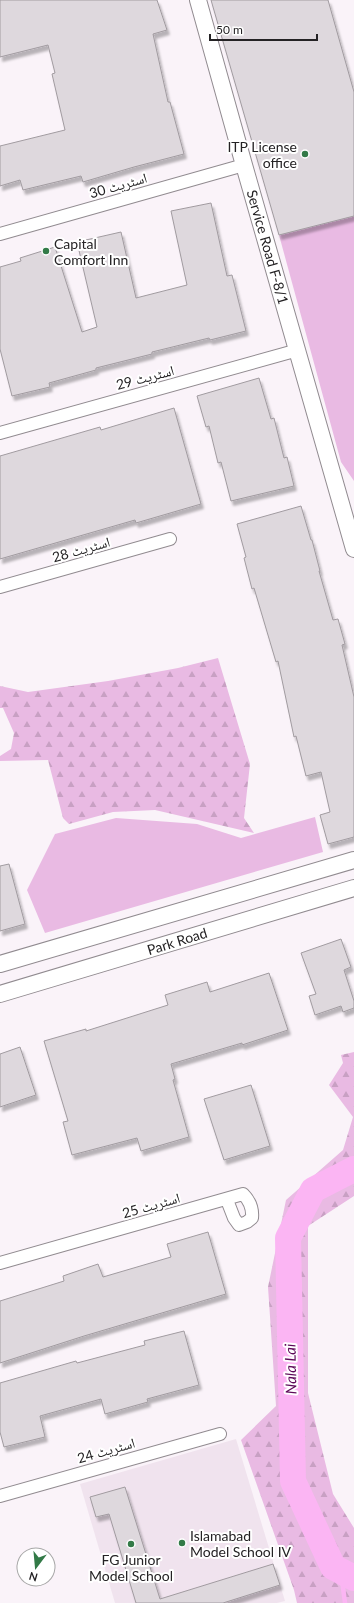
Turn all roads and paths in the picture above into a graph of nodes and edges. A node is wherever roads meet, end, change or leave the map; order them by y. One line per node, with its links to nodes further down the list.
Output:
1 (198, 0): 2 (street, Service Road F-8/1)
2 (244, 165): 3 (street, اسٹریٹ 30); 4 (street, Service Road F-8/1)
3 (0, 234)
4 (298, 350): 5 (street, اسٹریٹ 29); 6 (street, Service Road F-8/1)
5 (0, 433)
6 (332, 471): 7 (street, Service Road F-8/1); 9 (street, Service Road F-8/1)
7 (354, 507)
8 (170, 539): 10 (street, اسٹریٹ 28)
9 (354, 549)
10 (0, 587)
11 (354, 860): 13 (street, Park Road)
12 (354, 888): 14 (street, Park Road)
13 (0, 964)
14 (0, 994)
15 (227, 1200): 16 (street, اسٹریٹ 25)
16 (0, 1263)
17 (220, 1434): 18 (street, اسٹریٹ 24)
18 (0, 1496)

